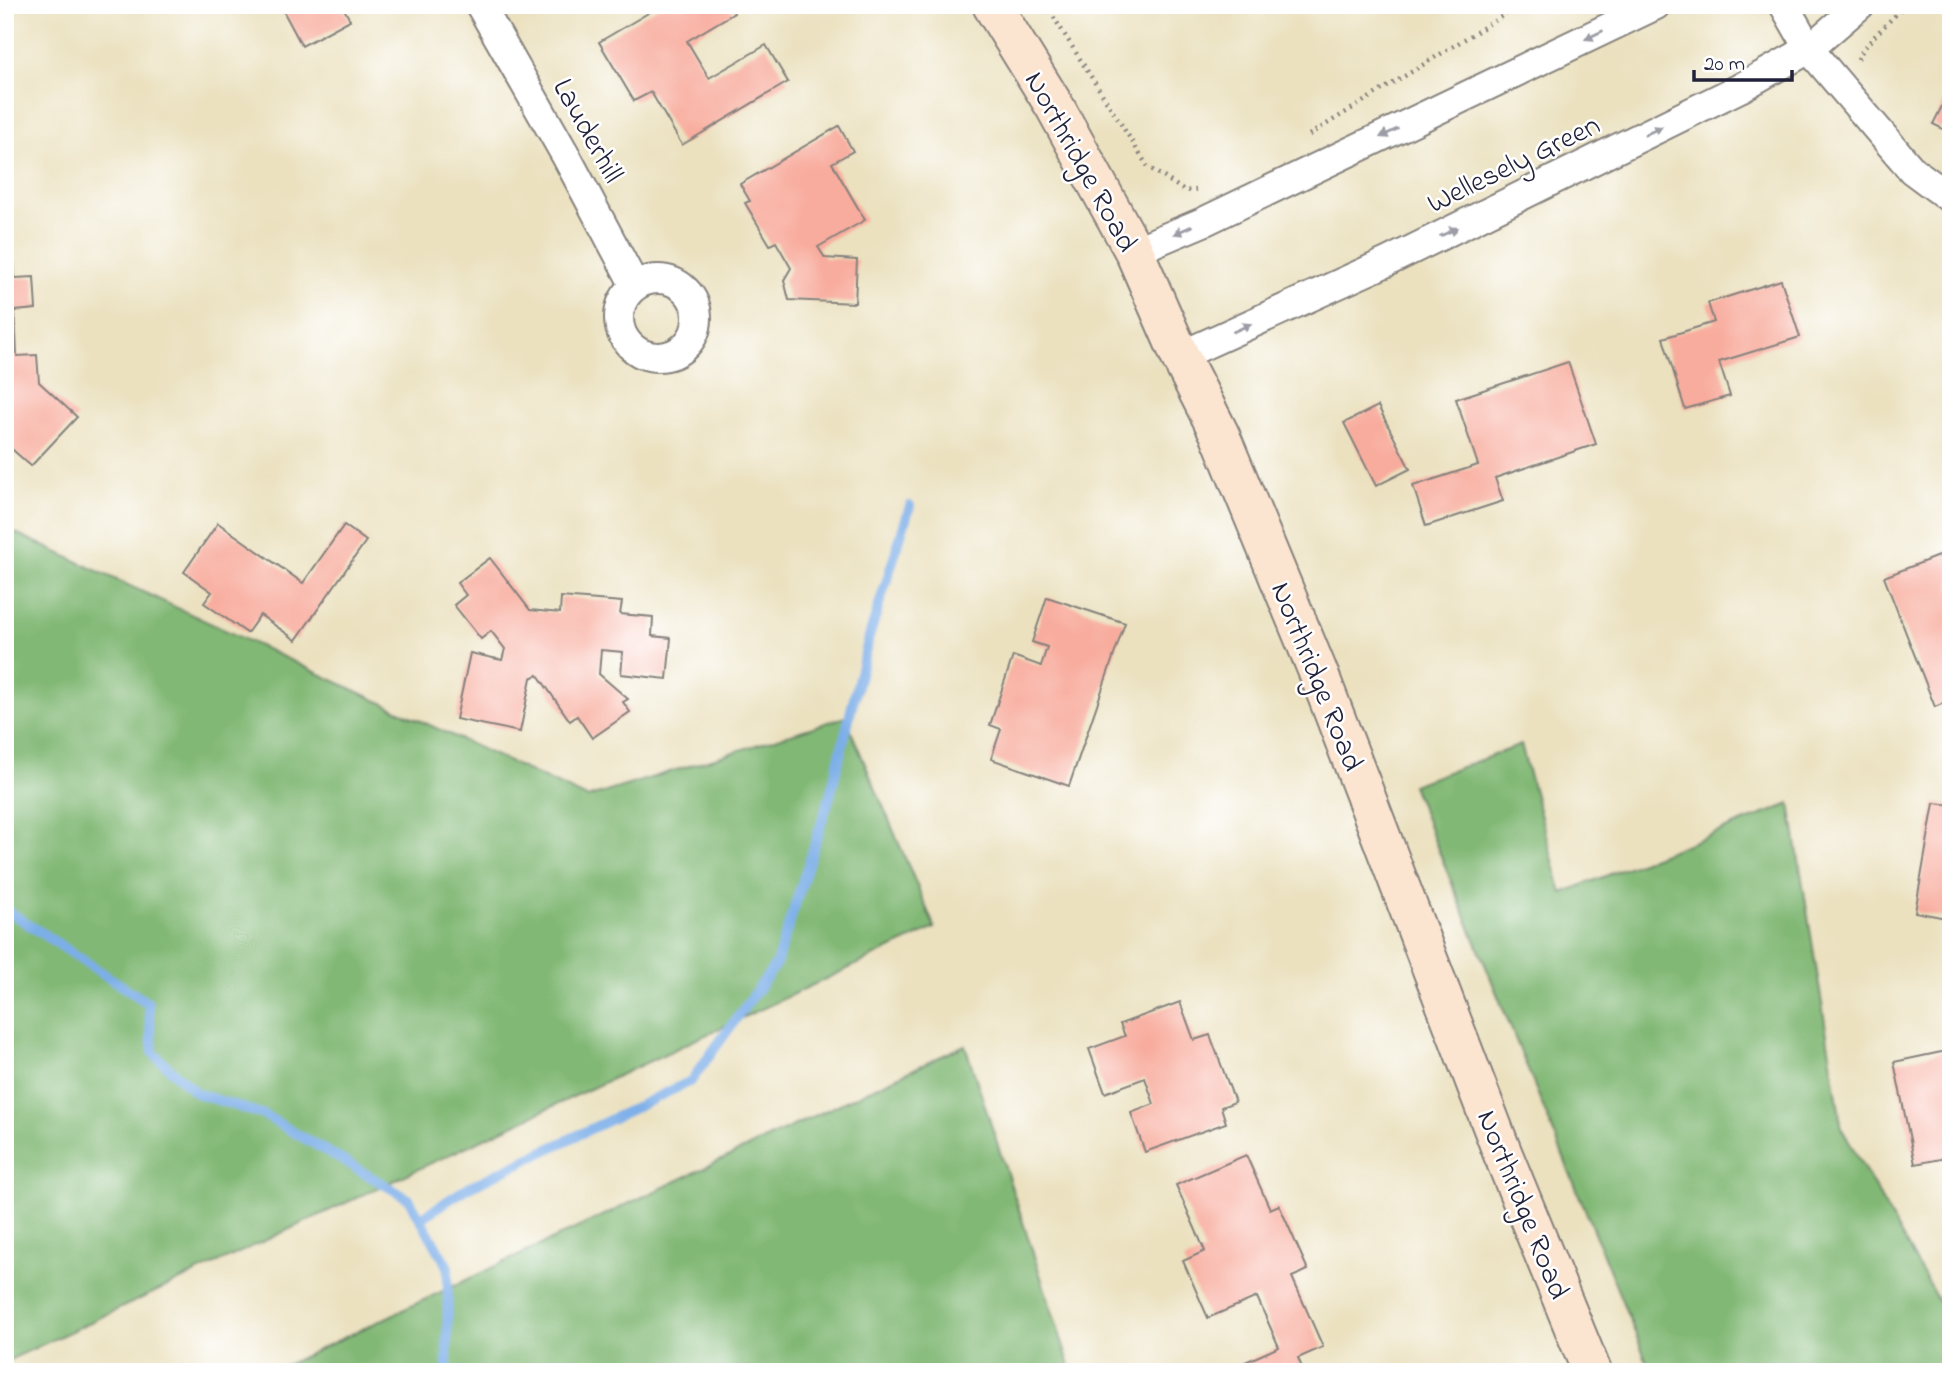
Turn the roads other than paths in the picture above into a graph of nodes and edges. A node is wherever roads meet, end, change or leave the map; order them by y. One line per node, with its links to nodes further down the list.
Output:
1 (992, 5): 8 (main road, Northridge Road)
2 (1656, 5): 8 (street, one-way to 8)
3 (1784, 5): 6 (street)
4 (1860, 5): 6 (street, Wellesely Green)
5 (483, 6): 9 (street, Lauderhill)
6 (1809, 49): 7 (street); 10 (street, Wellesely Green, one-way to 6)
7 (1951, 199)
8 (1134, 251): 10 (main road, Northridge Road)
9 (635, 285)
10 (1180, 356): 11 (main road, Northridge Road)
11 (1592, 1372)

